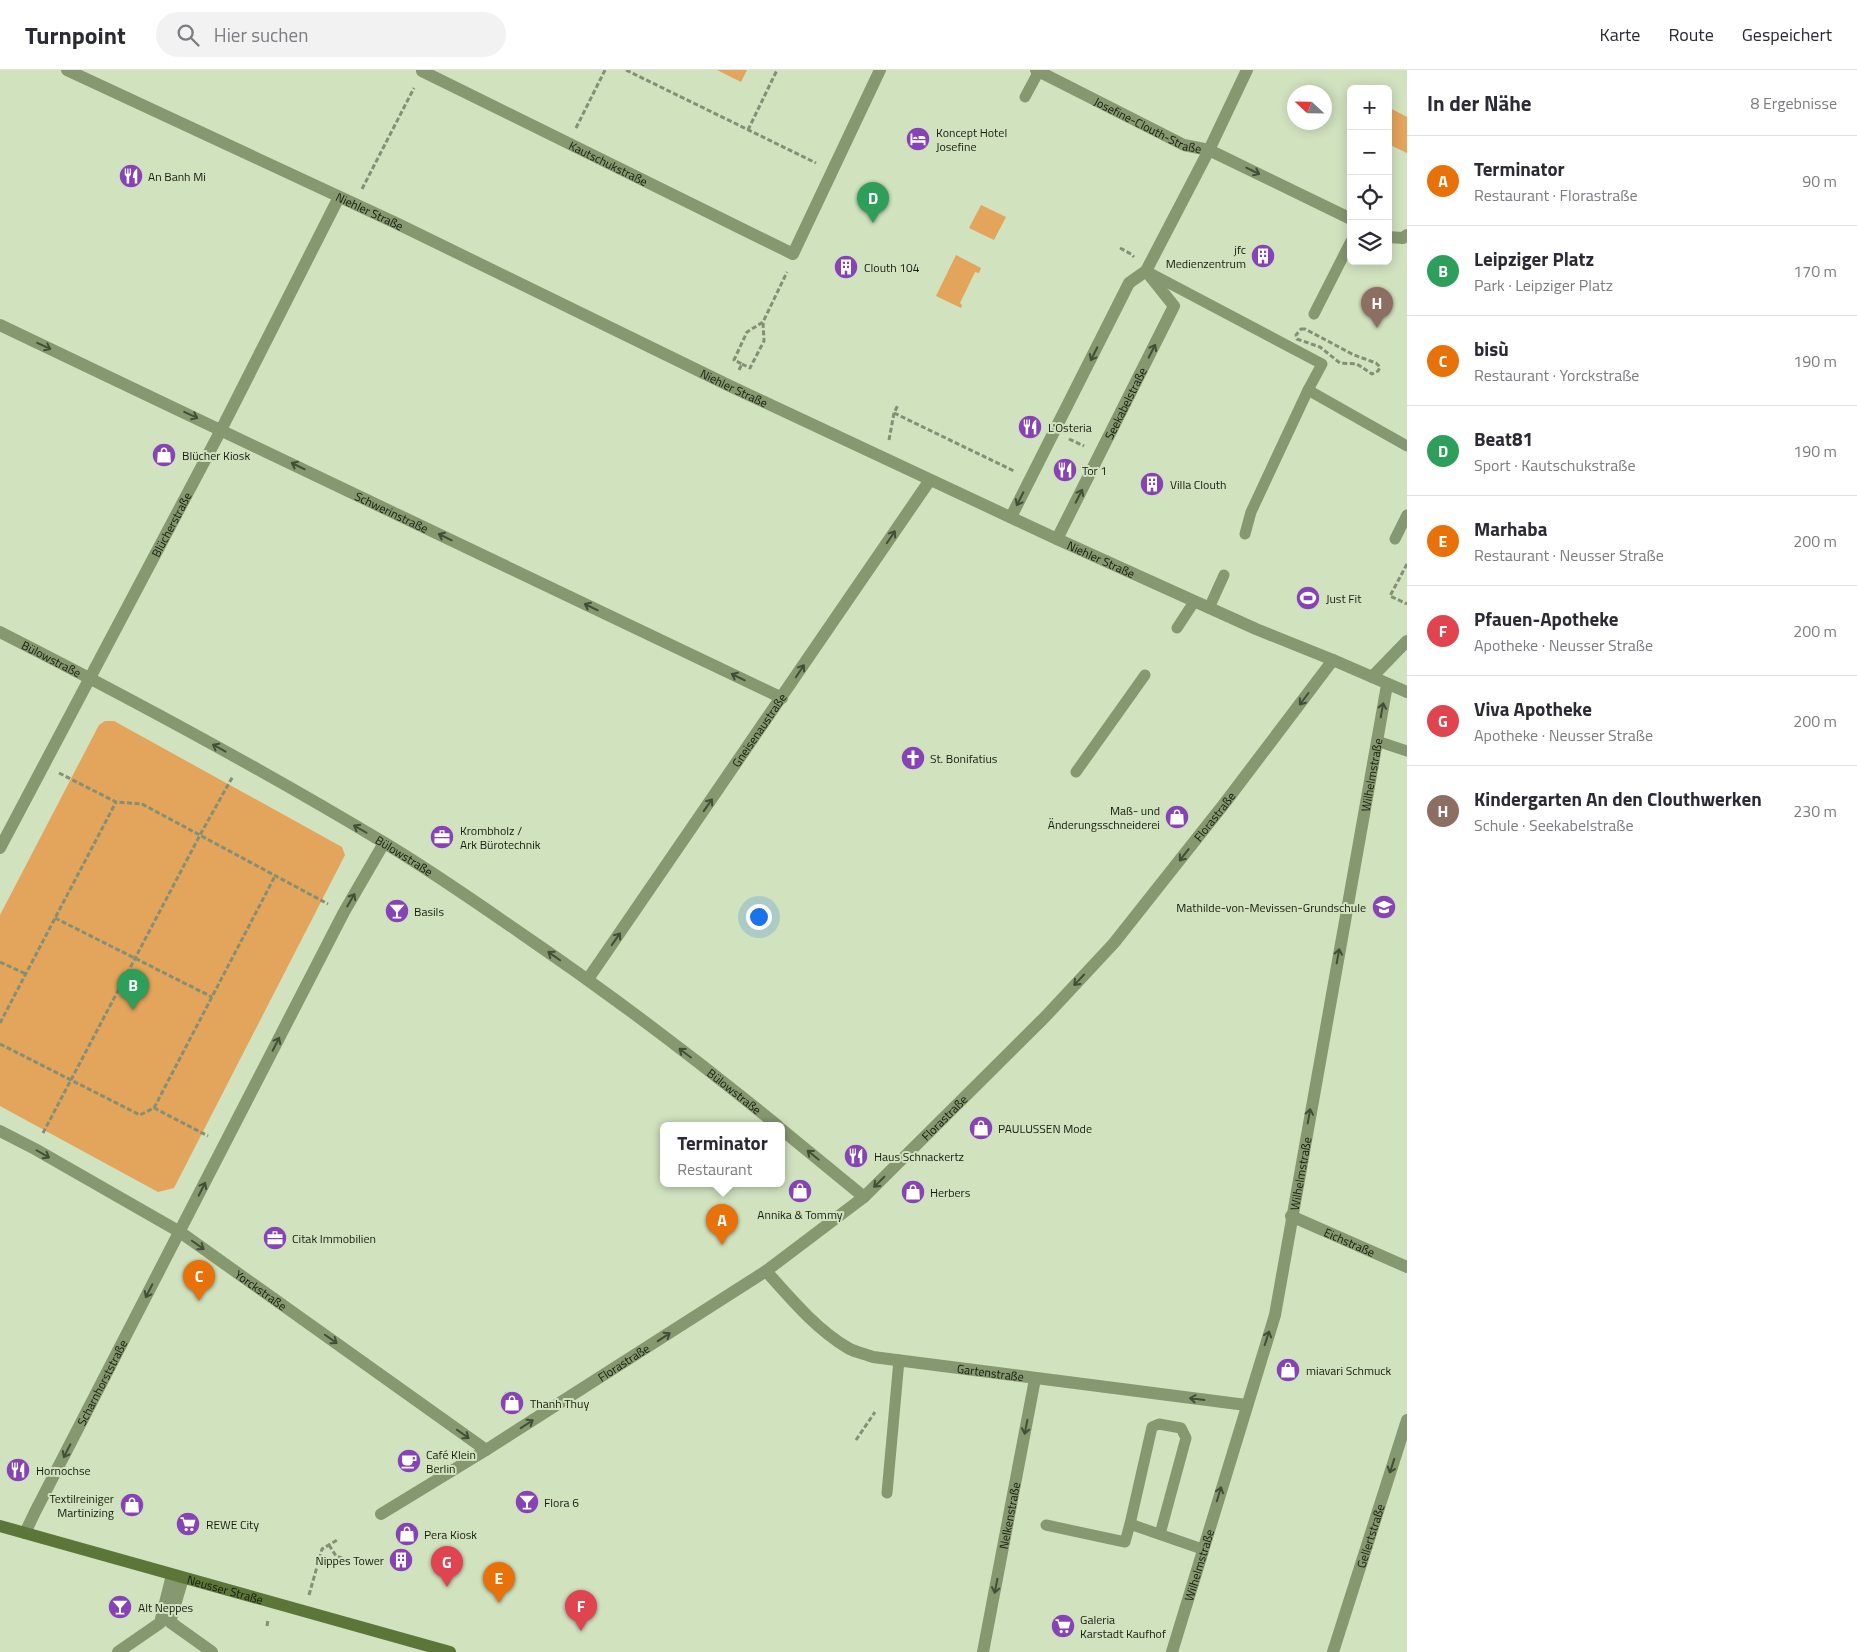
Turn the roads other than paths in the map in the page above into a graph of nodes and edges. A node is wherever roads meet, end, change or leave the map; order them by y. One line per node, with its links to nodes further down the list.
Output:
1 (67, 70): 8 (street, Niehler Straße)
2 (880, 70): 4 (street, Kautschukstraße)
3 (1247, 70): 7 (street, Josefine-Clouth-Straße)
4 (422, 71)
5 (1038, 71): 6 (lane); 7 (street, Josefine-Clouth-Straße)
6 (1025, 97)
7 (1209, 150): 9 (street, one-way to 9); 13 (street)
8 (339, 198): 17 (street, Blücherstraße); 19 (street, Niehler Straße)
9 (1347, 217)
10 (1407, 235): 11 (street)
11 (1392, 237)
12 (1347, 249): 14 (lane)
13 (1146, 271): 16 (lane); 21 (street, one-way to 21); 23 (street, Seekabelstraße, one-way to 13)
14 (1314, 314)
15 (0, 325): 17 (street, Schwerinstraße, one-way to 17)
16 (1308, 390): 18 (lane); 22 (lane)
17 (221, 430): 34 (street, Blücherstraße); 37 (street, Schwerinstraße, one-way to 17)
18 (1407, 446)
19 (930, 480): 21 (street, Niehler Straße); 37 (street, Gneisenaustraße, one-way to 19)
20 (1407, 515): 24 (lane)
21 (1011, 517): 23 (street, Niehler Straße)
22 (1245, 534)
23 (1057, 539): 26 (street, Niehler Straße)
24 (1395, 539)
25 (1224, 574): 27 (lane)
26 (1194, 602): 27 (street, Niehler Straße); 28 (lane)
27 (1209, 608): 31 (street, Niehler Straße)
28 (1177, 628)
29 (0, 632): 34 (street, Bülowstraße)
30 (1407, 641): 33 (street)
31 (1333, 660): 33 (street, Niehler Straße); 47 (street, Florastraße, one-way to 47)
32 (1145, 675): 40 (lane)
33 (1372, 677): 35 (street, Niehler Straße)
34 (90, 678): 41 (street, Bülowstraße, one-way to 34); 42 (street, Blücherstraße)
35 (1387, 685): 36 (street, Niehler Straße); 38 (street, Wilhelmstraße, one-way to 35)
36 (1407, 692)
37 (782, 698): 43 (street, Gneisenaustraße, one-way to 37)
38 (1377, 741): 39 (lane); 48 (street, Wilhelmstraße, one-way to 38)
39 (1407, 750)
40 (1076, 772)
41 (384, 843): 43 (street, Bülowstraße, one-way to 41); 49 (street, Scharnhorststraße, one-way to 41)
42 (0, 848)
43 (588, 979): 44 (street, Bülowstraße, one-way to 43)
44 (773, 1122)
45 (0, 1131): 49 (street, Yorckstraße, one-way to 49)
46 (785, 1132): 47 (street, Bülowstraße, one-way to 46)
47 (864, 1197): 51 (street, Florastraße)
48 (1291, 1216): 50 (street, Eichstraße); 54 (street, Wilhelmstraße, one-way to 48)
49 (180, 1232): 56 (street, Yorckstraße, one-way to 56); 62 (street, Scharnhorststraße, one-way to 62)
50 (1407, 1267)
51 (766, 1272): 52 (street, Gartenstraße); 56 (street, Florastraße, one-way to 51)
52 (899, 1360): 53 (street, Gartenstraße); 57 (lane)
53 (1035, 1379): 54 (street, Gartenstraße, one-way to 53); 70 (street, Nelkenstraße, one-way to 70)
54 (1246, 1405): 64 (street, Wilhelmstraße, one-way to 54)
55 (1407, 1420): 72 (street, Gellertstraße, one-way to 72)
56 (486, 1450): 58 (street, Florastraße)
57 (887, 1493)
58 (381, 1514)
59 (1130, 1524): 60 (lane); 63 (lane); 63 (lane)
60 (1046, 1525)
61 (0, 1526): 62 (main road, Neusser Straße)
62 (25, 1534): 65 (main road, Neusser Straße)
63 (1160, 1534): 64 (lane)
64 (1202, 1549): 71 (street, Wilhelmstraße)
65 (178, 1576): 66 (street); 69 (main road, Neusser Straße)
66 (165, 1623): 67 (street); 68 (street)
67 (118, 1652)
68 (212, 1652)
69 (450, 1652)
70 (984, 1652)
71 (1172, 1652)
72 (1332, 1652)

